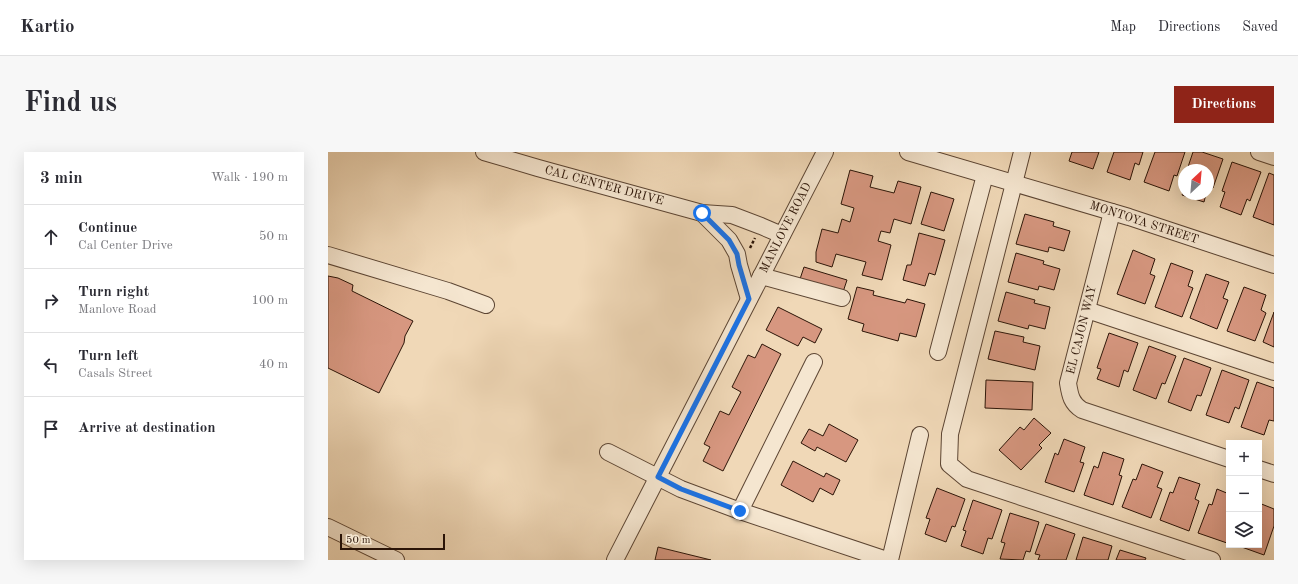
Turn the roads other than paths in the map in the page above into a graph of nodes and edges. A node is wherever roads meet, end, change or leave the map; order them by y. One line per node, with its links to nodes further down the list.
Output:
1 (484, 152): 10 (street, CAL CENTER DRIVE)
2 (825, 152): 11 (street, MANLOVE ROAD)
3 (908, 152): 7 (street)
4 (1022, 152): 8 (street)
5 (1260, 152): 6 (street)
6 (1274, 157)
7 (985, 175): 8 (street); 19 (street)
8 (1014, 184): 9 (street, MONTOYA STREET); 34 (street)
9 (1112, 212): 13 (street, MONTOYA STREET); 18 (street, EL CAJON WAY)
10 (702, 213): 11 (street, CAL CENTER DRIVE); 16 (street, CAL CENTER DRIVE)
11 (782, 235): 14 (street, MANLOVE ROAD)
12 (328, 255): 17 (street)
13 (1274, 265)
14 (761, 276): 15 (street); 16 (street, MANLOVE ROAD)
15 (842, 298)
16 (749, 299): 27 (street, MANLOVE ROAD)
17 (486, 305)
18 (1087, 310): 21 (street); 24 (street, EL CAJON WAY)
19 (938, 352)
20 (814, 362): 28 (street)
21 (1274, 372)
22 (920, 435): 33 (street)
23 (608, 452): 27 (street)
24 (1226, 458)
25 (1262, 470): 26 (street)
26 (1274, 474)
27 (658, 477): 28 (street); 31 (street, MANLOVE ROAD)
28 (740, 511): 32 (street)
29 (328, 527): 30 (street)
30 (396, 560)
31 (615, 560)
32 (887, 560)
33 (890, 560)
34 (1212, 560)

